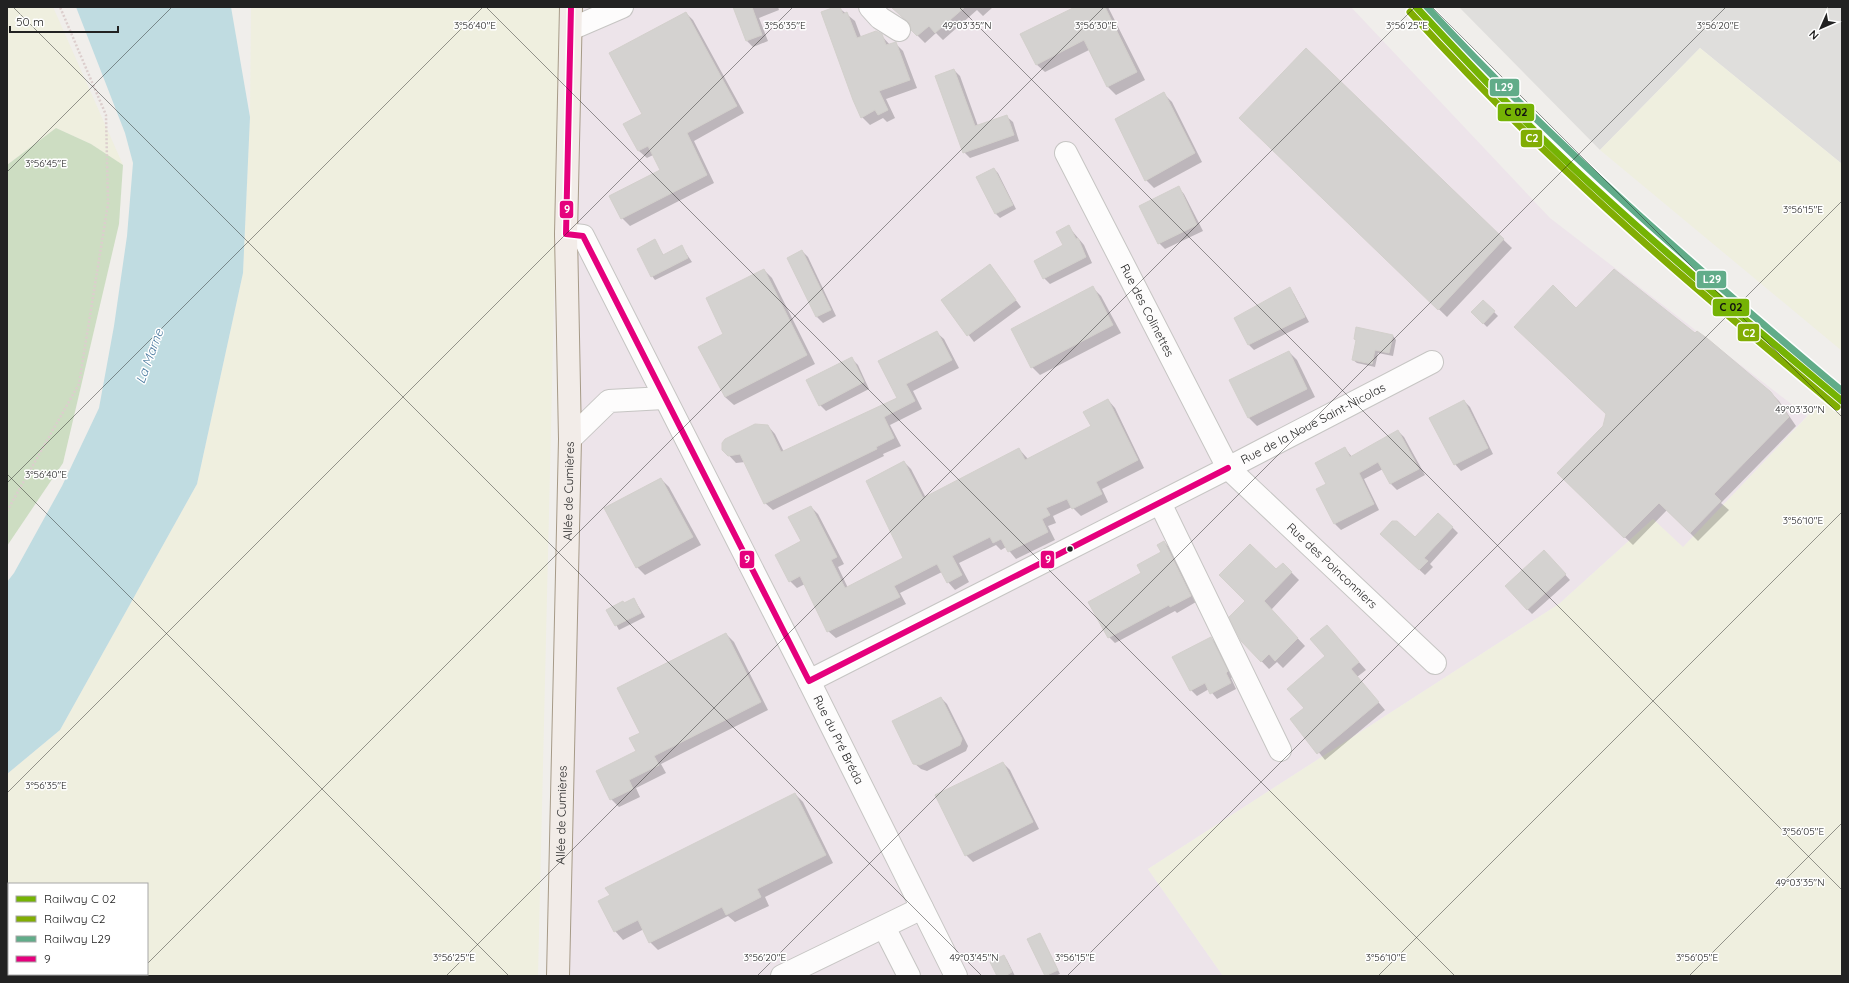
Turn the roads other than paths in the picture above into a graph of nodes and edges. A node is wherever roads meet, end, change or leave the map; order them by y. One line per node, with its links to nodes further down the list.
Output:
1 (571, 7): 4 (main road, Allée de Cumières)
2 (622, 7): 4 (street)
3 (870, 7): 5 (street)
4 (571, 28): 7 (main road, Allée de Cumières)
5 (900, 30)
6 (1066, 153): 11 (street, Rue des Colinettes)
7 (566, 234): 9 (street, Rue du Pré Bréda); 10 (main road, Allée de Cumières)
8 (1432, 362): 11 (street, Rue de la Noue Saint-Nicolas)
9 (664, 398): 10 (street); 14 (street, Rue du Pré Bréda)
10 (570, 439): 18 (main road, Allée de Cumières)
11 (1228, 468): 12 (street, Rue de la Noue Saint-Nicolas); 13 (street, Rue des Poinconniers)
12 (1160, 503): 14 (street, Rue de la Noue Saint-Nicolas); 15 (street)
13 (1436, 663)
14 (809, 681): 16 (street, Rue du Pré Bréda)
15 (1280, 750)
16 (922, 908): 17 (street); 21 (street, Rue du Pré Bréda)
17 (884, 927): 19 (street); 20 (street)
18 (558, 976)
19 (782, 976)
20 (909, 976)
21 (956, 976)

